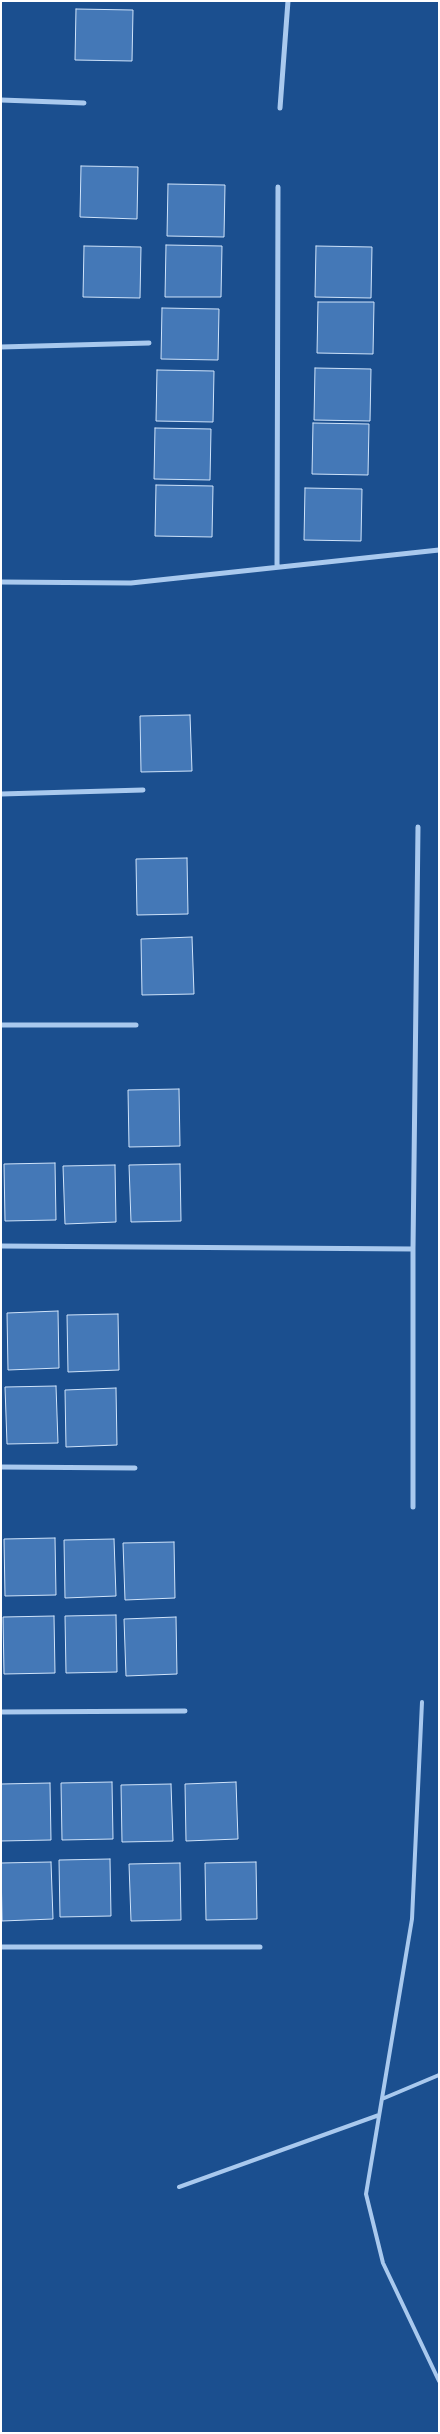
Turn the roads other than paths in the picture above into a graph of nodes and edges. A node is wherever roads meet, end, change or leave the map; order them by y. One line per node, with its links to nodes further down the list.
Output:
1 (288, 1): 4 (street)
2 (1, 100): 3 (street)
3 (84, 103)
4 (280, 108)
5 (278, 187): 9 (street)
6 (149, 343): 7 (street)
7 (1, 347)
8 (439, 550): 9 (street)
9 (277, 567): 10 (street)
10 (1, 582)
11 (144, 790): 12 (street)
12 (1, 794)
13 (418, 827): 17 (street)
14 (1, 1025): 15 (street)
15 (136, 1025)
16 (1, 1246): 17 (street)
17 (413, 1249): 20 (street)
18 (1, 1467): 19 (street)
19 (135, 1468)
20 (413, 1507)
21 (422, 1702): 27 (lane)
22 (185, 1710): 23 (street)
23 (1, 1712)
24 (1, 1947): 25 (street)
25 (260, 1947)
26 (439, 2075): 27 (lane)
27 (382, 2099): 28 (lane)
28 (379, 2115): 29 (lane); 30 (lane)
29 (179, 2187)
30 (439, 2381)

